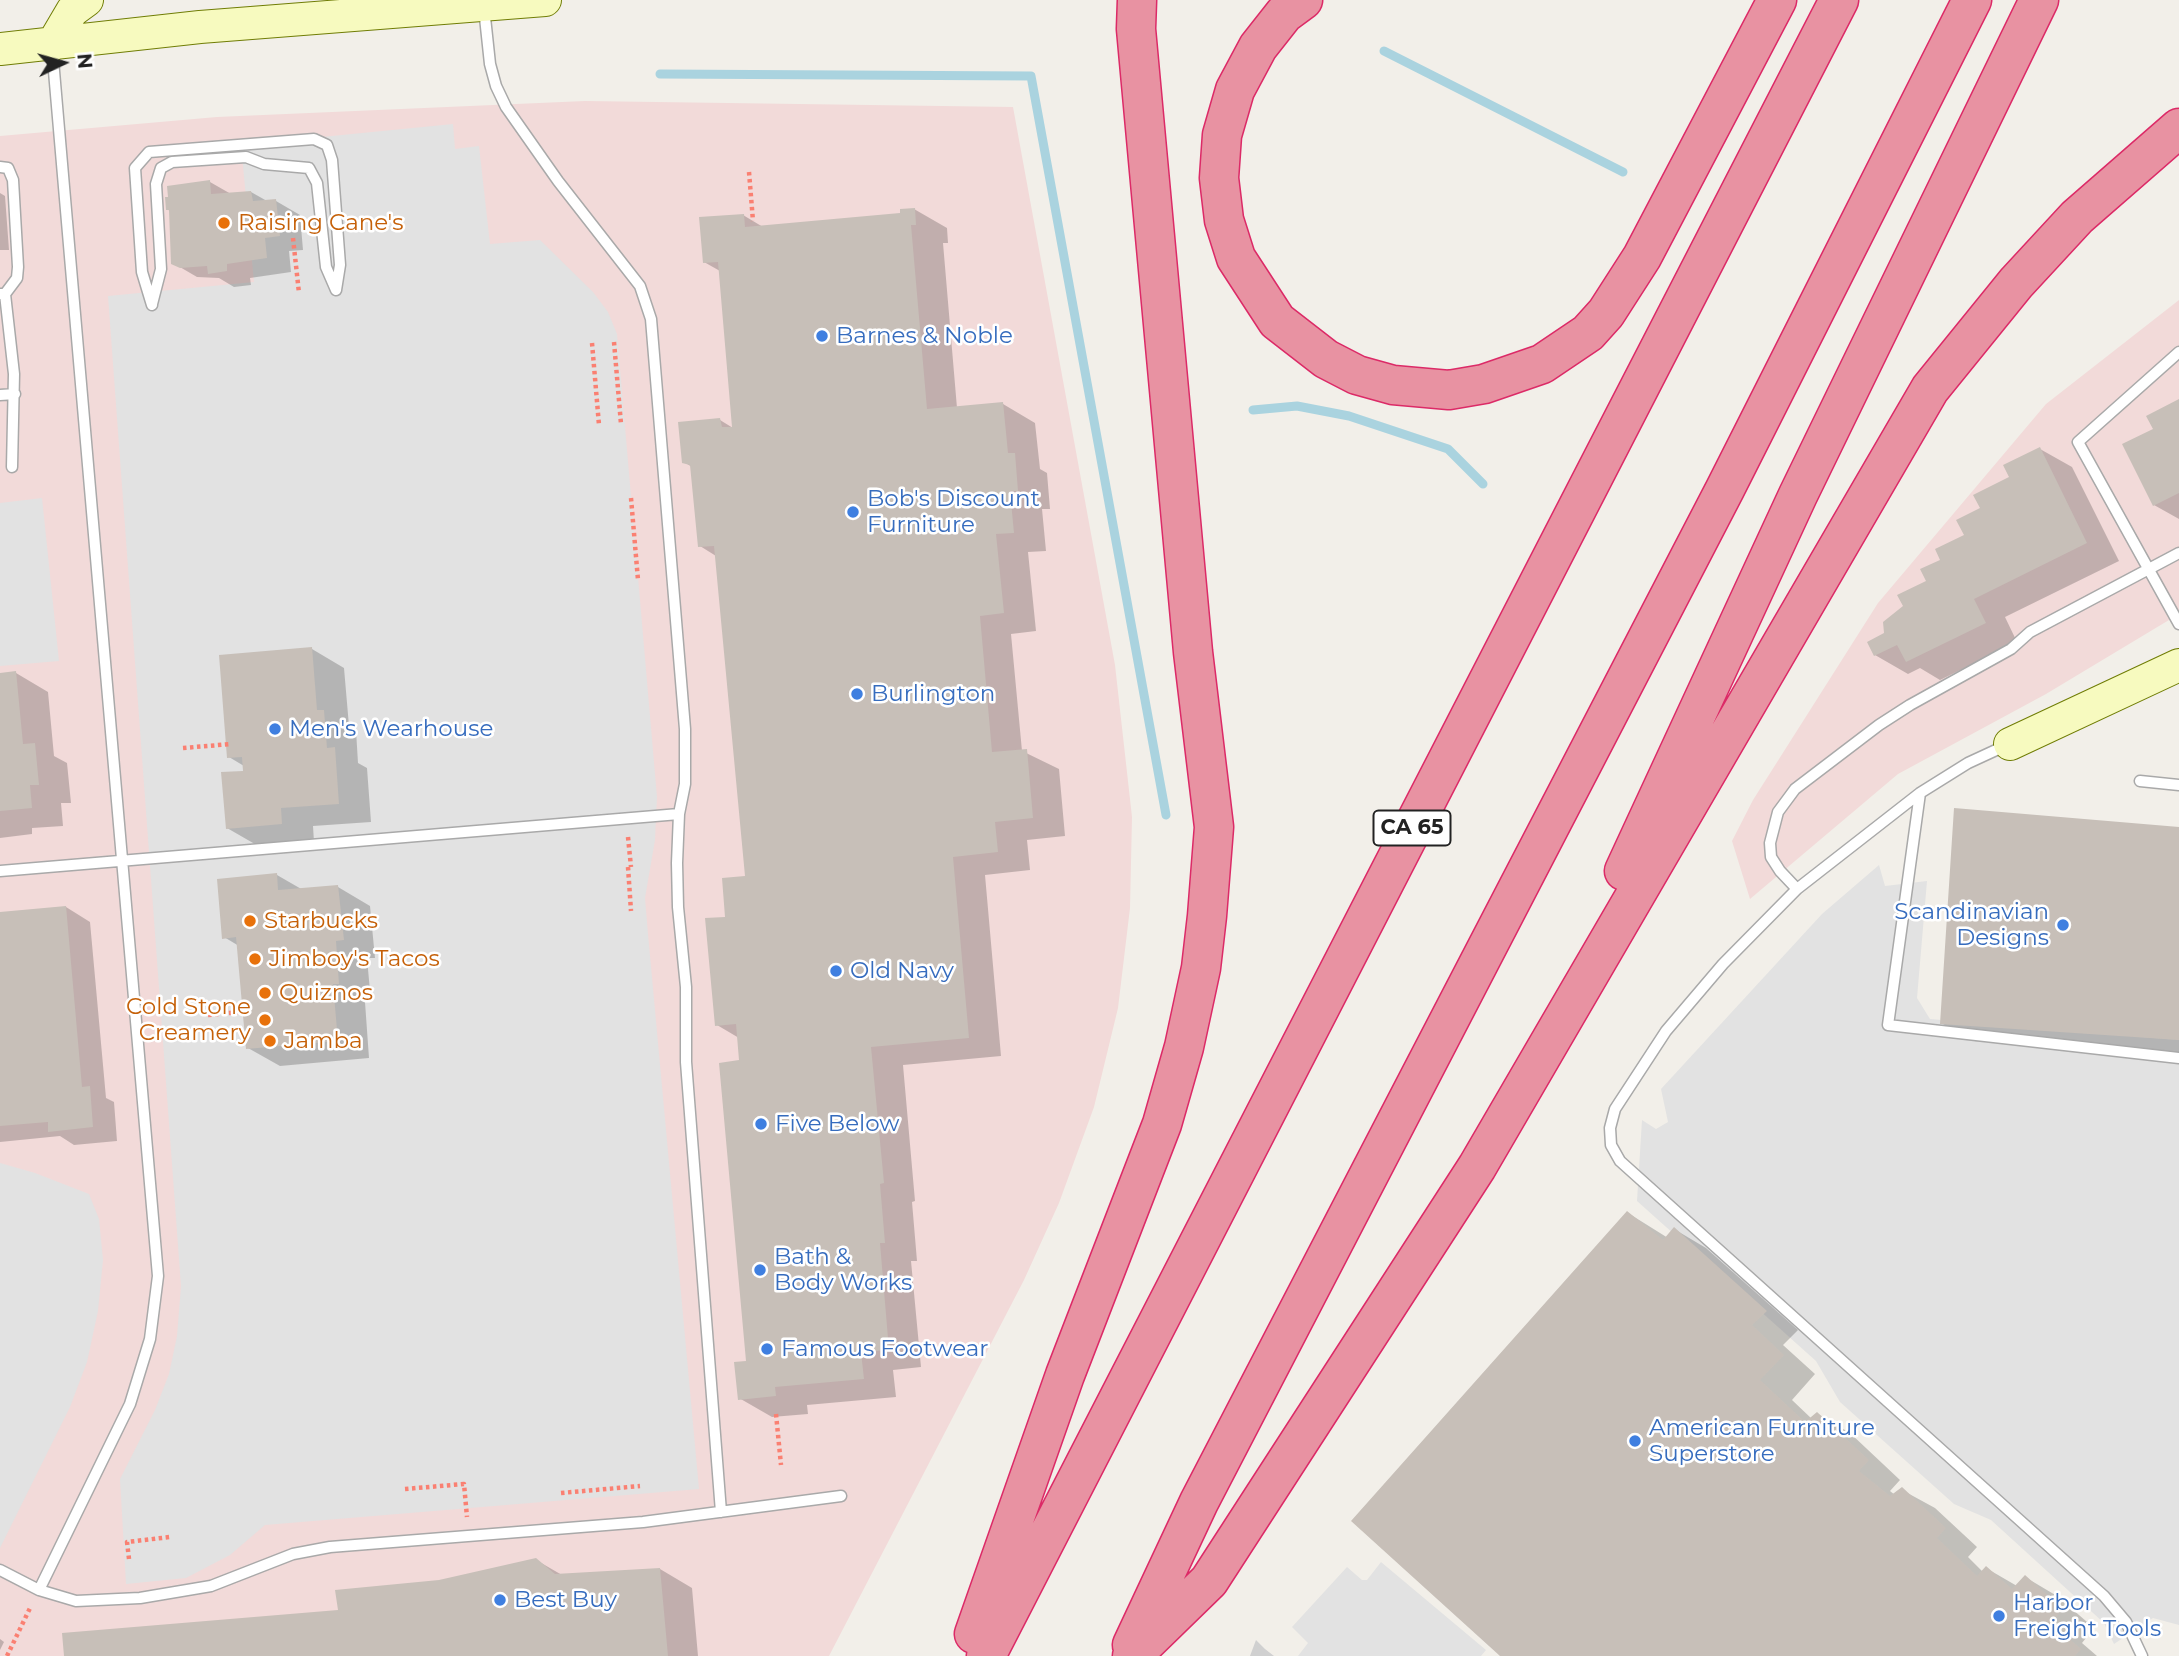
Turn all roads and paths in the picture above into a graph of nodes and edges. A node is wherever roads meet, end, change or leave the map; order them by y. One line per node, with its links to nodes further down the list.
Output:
1 (88, 0): 10 (main road)
2 (545, 0): 9 (main road)
3 (1137, 0): 63 (highway)
4 (1303, 0): 5 (highway)
5 (1777, 0)
6 (1839, 0): 64 (highway, CA 65)
7 (1972, 0): 65 (highway)
8 (2039, 0): 46 (highway)
9 (483, 5): 10 (main road); 40 (lane)
10 (52, 45): 11 (main road); 42 (lane)
11 (0, 49)
12 (2179, 128): 46 (highway)
13 (0, 167): 18 (lane)
14 (748, 172): 15 (path)
15 (753, 221)
16 (293, 238): 17 (path)
17 (299, 293)
18 (3, 294): 23 (lane)
19 (152, 305): 19 (lane)
20 (614, 342): 25 (path)
21 (592, 344): 26 (path)
22 (2179, 352): 30 (lane)
23 (15, 394): 24 (lane); 27 (lane)
24 (0, 395)
25 (621, 424)
26 (599, 425)
27 (12, 467)
28 (631, 498): 31 (path)
29 (2179, 553): 30 (lane)
30 (2149, 569): 32 (lane); 44 (lane)
31 (638, 580)
32 (2179, 624)
33 (2179, 664): 35 (main road)
34 (231, 744): 36 (path)
35 (2010, 744): 39 (lane)
36 (183, 748)
37 (2140, 781): 38 (lane)
38 (2179, 785)
39 (1920, 793): 44 (lane); 49 (lane)
40 (679, 814): 41 (lane); 56 (lane)
41 (626, 818): 42 (lane); 45 (path)
42 (125, 862): 43 (lane); 61 (lane)
43 (0, 871)
44 (1797, 888): 67 (lane)
45 (631, 911)
46 (1583, 985): 66 (highway)
47 (250, 1011): 48 (path)
48 (208, 1015)
49 (2179, 1058)
50 (776, 1414): 51 (path)
51 (781, 1465)
52 (640, 1486): 54 (path)
53 (405, 1489): 58 (path)
54 (561, 1493)
55 (841, 1496): 56 (lane)
56 (720, 1512): 58 (lane)
57 (170, 1537): 59 (path)
58 (468, 1537): 61 (lane)
59 (129, 1559)
60 (0, 1570): 61 (lane)
61 (39, 1590): 62 (path)
62 (7, 1656)
63 (967, 1656)
64 (986, 1656)
65 (1127, 1656)
66 (1132, 1656)
67 (2142, 1656)

